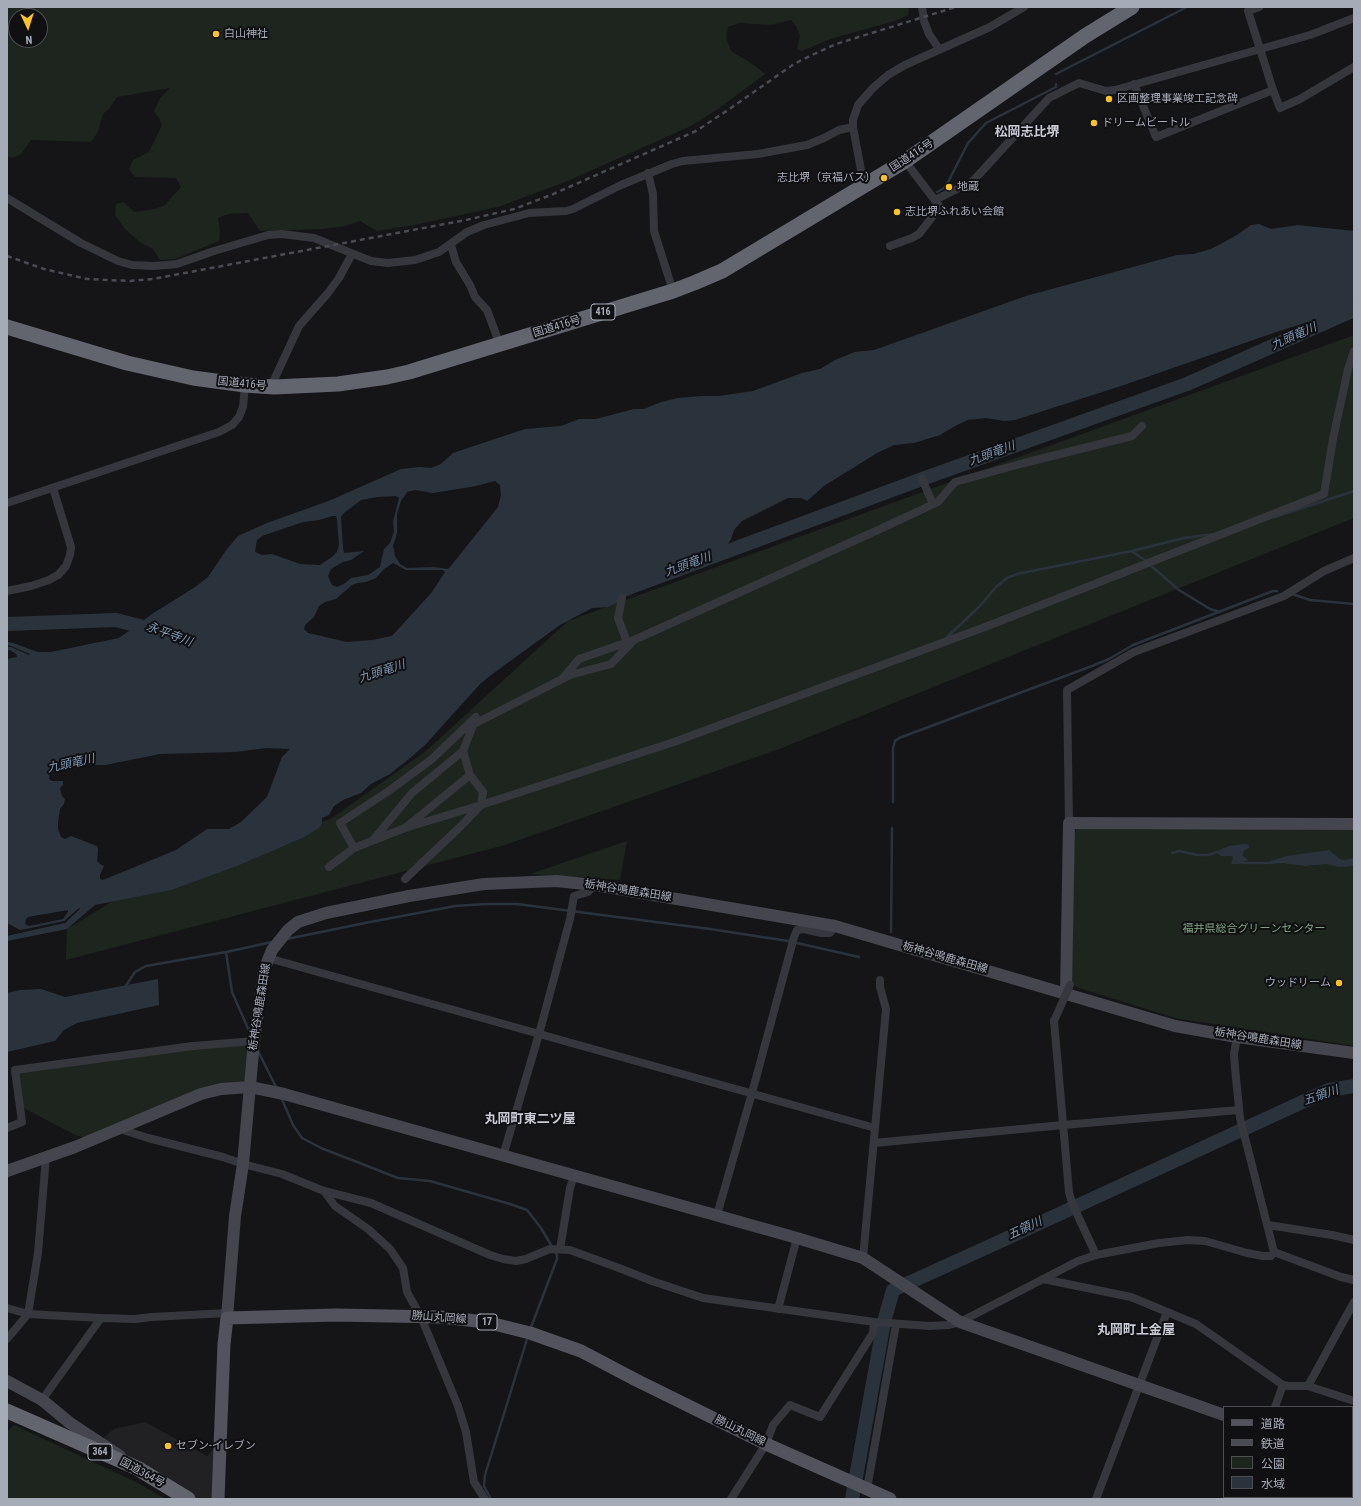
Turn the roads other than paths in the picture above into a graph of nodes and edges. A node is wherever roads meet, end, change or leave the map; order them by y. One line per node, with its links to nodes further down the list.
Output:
1 (922, 7): 6 (street)
2 (1024, 7): 6 (street)
3 (1132, 7): 12 (highway, 国道416号 / 416)
4 (1259, 7): 7 (street)
5 (1354, 18): 7 (street)
6 (939, 49): 11 (street)
7 (1260, 49): 9 (street); 10 (street)
8 (1354, 66): 10 (street)
9 (1134, 84): 10 (street); 16 (street)
10 (1273, 90)
11 (853, 127): 13 (street); 14 (street)
12 (905, 161): 14 (highway, 国道416号 / 416); 16 (street)
13 (648, 173): 17 (street); 20 (street)
14 (864, 186): 20 (highway, 国道416号 / 416)
15 (7, 198): 19 (street)
16 (936, 200): 18 (street)
17 (450, 245): 19 (street); 22 (street)
18 (890, 246)
19 (352, 254): 25 (street)
20 (673, 291): 22 (highway, 国道416号 / 416)
21 (7, 327): 24 (highway, 国道416号 / 416)
22 (500, 344): 25 (highway, 国道416号 / 416)
23 (1354, 351): 39 (street)
24 (245, 385): 25 (highway, 国道416号 / 416); 28 (street)
25 (274, 387)
26 (1142, 426): 30 (street)
27 (922, 479): 30 (street)
28 (53, 488): 29 (street); 32 (street)
29 (7, 503)
30 (933, 504): 34 (street)
31 (1354, 558): 40 (street)
32 (7, 591)
33 (622, 598): 34 (street)
34 (631, 641): 35 (street); 35 (street)
35 (563, 678): 36 (street)
36 (474, 724): 37 (street); 44 (street)
37 (463, 751): 38 (street); 43 (street)
38 (470, 775): 39 (street); 42 (street)
39 (481, 805): 42 (street); 46 (street)
40 (1069, 823): 41 (street); 51 (street)
41 (1354, 824)
42 (405, 828): 43 (street)
43 (373, 841): 44 (street)
44 (354, 848): 45 (street)
45 (329, 867)
46 (405, 879)
47 (595, 885): 48 (street, 栃神谷鳴鹿森田線); 49 (street, 栃神谷鳴鹿森田線); 52 (street)
48 (835, 926): 51 (street, 栃神谷鳴鹿森田線); 57 (street)
49 (270, 954): 52 (street); 54 (street, 栃神谷鳴鹿森田線)
50 (880, 980): 61 (street)
51 (1068, 989): 53 (street, 栃神谷鳴鹿森田線); 59 (street, bridge)
52 (539, 1034): 57 (street); 64 (street)
53 (1237, 1037): 55 (street, 栃神谷鳴鹿森田線); 58 (street)
54 (254, 1041): 56 (street, 栃神谷鳴鹿森田線); 60 (street)
55 (1354, 1053)
56 (250, 1087): 62 (street); 64 (street); 66 (street, 栃神谷鳴鹿森田線)
57 (752, 1093): 61 (street); 70 (street)
58 (1239, 1110): 59 (street); 71 (street)
59 (1063, 1125): 63 (street); 76 (street)
60 (7, 1128)
61 (875, 1128): 63 (street)
62 (120, 1129): 65 (street); 66 (street)
63 (874, 1143): 77 (street)
64 (503, 1156): 68 (street)
65 (46, 1157): 67 (street); 84 (street)
66 (243, 1164): 69 (street); 85 (street, 栃神谷鳴鹿森田線)
67 (7, 1171)
68 (574, 1176): 70 (street); 74 (street)
69 (324, 1191): 74 (street); 86 (street)
70 (717, 1215): 72 (street)
71 (1268, 1225): 73 (street); 75 (street)
72 (797, 1238): 77 (street); 82 (street)
73 (1354, 1240)
74 (560, 1249): 82 (street)
75 (1274, 1252): 76 (street); 79 (street)
76 (1096, 1255): 78 (street)
77 (863, 1258): 89 (street)
78 (1043, 1279): 83 (street); 89 (street)
79 (1354, 1280)
80 (1354, 1302): 95 (street)
81 (7, 1308): 84 (street)
82 (778, 1310): 88 (street)
83 (1167, 1312): 93 (street); 94 (street)
84 (28, 1314): 87 (street); 91 (street)
85 (227, 1316): 86 (main road, 勝山丸岡線 / 17); 87 (street); 105 (main road)
86 (421, 1317): 101 (main road, 勝山丸岡線 / 17); 106 (street)
87 (101, 1318): 96 (street)
88 (874, 1322): 90 (street); 101 (street)
89 (960, 1322): 90 (street); 93 (street)
90 (896, 1324): 103 (street)
91 (7, 1339)
92 (7, 1380): 96 (street)
93 (1140, 1385): 100 (street); 109 (street)
94 (1283, 1385): 95 (street); 98 (street)
95 (1308, 1386): 97 (street)
96 (42, 1400): 102 (street)
97 (1354, 1401)
98 (1275, 1406)
99 (7, 1411): 102 (highway, 国道364号 / 364)
100 (1223, 1415)
101 (766, 1444): 103 (main road, 勝山丸岡線 / 17); 107 (street)
102 (137, 1468): 104 (highway, 国道364号 / 364)
103 (867, 1489): 108 (main road, 勝山丸岡線 / 17)
104 (188, 1499)
105 (218, 1499)
106 (485, 1499)
107 (731, 1499)
108 (890, 1499)
109 (1096, 1499)

